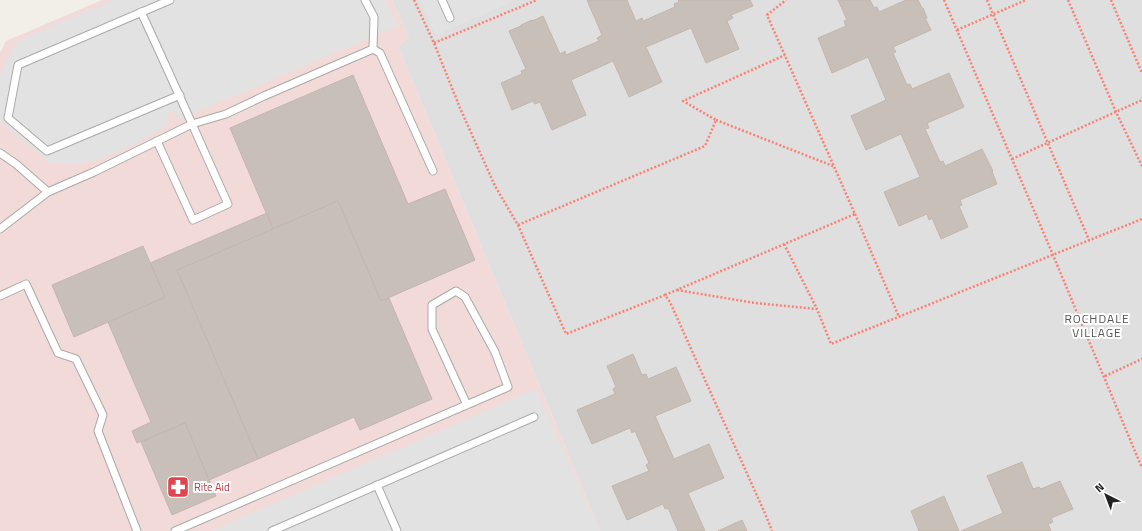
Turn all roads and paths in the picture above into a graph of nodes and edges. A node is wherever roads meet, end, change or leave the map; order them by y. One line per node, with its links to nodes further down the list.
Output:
1 (170, 0): 12 (lane)
2 (365, 0): 17 (lane)
3 (414, 0): 16 (path)
4 (442, 0): 14 (lane)
5 (538, 0): 16 (path)
6 (786, 0): 18 (path)
7 (944, 0): 15 (path)
8 (987, 0): 13 (path)
9 (1026, 0): 13 (path)
10 (1068, 0): 22 (path)
11 (1111, 0): 19 (path)
12 (141, 12): 20 (lane); 20 (lane)
13 (993, 14): 15 (path); 26 (path)
14 (450, 18)
15 (957, 30): 28 (path)
16 (434, 43): 35 (path)
17 (373, 49): 24 (lane); 31 (lane)
18 (785, 55): 23 (path); 29 (path)
19 (1142, 73)
20 (180, 95): 24 (lane)
21 (1142, 100): 22 (path)
22 (1116, 112): 26 (path); 30 (path)
23 (716, 120): 29 (path); 35 (path)
24 (192, 124): 25 (lane); 25 (lane)
25 (157, 141): 32 (lane)
26 (1048, 143): 28 (path); 37 (path)
27 (0, 153): 32 (lane)
28 (1012, 160): 39 (path)
29 (834, 166): 33 (path)
30 (1142, 166)
31 (433, 171)
32 (48, 192): 36 (lane)
33 (855, 214): 38 (path); 44 (path)
34 (1142, 219): 37 (path)
35 (518, 225): 41 (path)
36 (0, 229)
37 (1089, 240): 39 (path)
38 (784, 244): 40 (path); 43 (path)
39 (1053, 255): 44 (path); 46 (path)
40 (677, 290): 41 (path); 43 (path)
41 (665, 295): 55 (path)
42 (0, 296): 51 (lane)
43 (817, 309): 44 (path)
44 (899, 317)
45 (1142, 359): 46 (path)
46 (1105, 376): 49 (path)
47 (467, 405): 47 (lane); 52 (lane)
48 (534, 417): 50 (lane)
49 (1142, 468)
50 (377, 485): 53 (lane); 54 (lane)
51 (138, 531)
52 (175, 531)
53 (272, 531)
54 (397, 531)
55 (772, 531)

